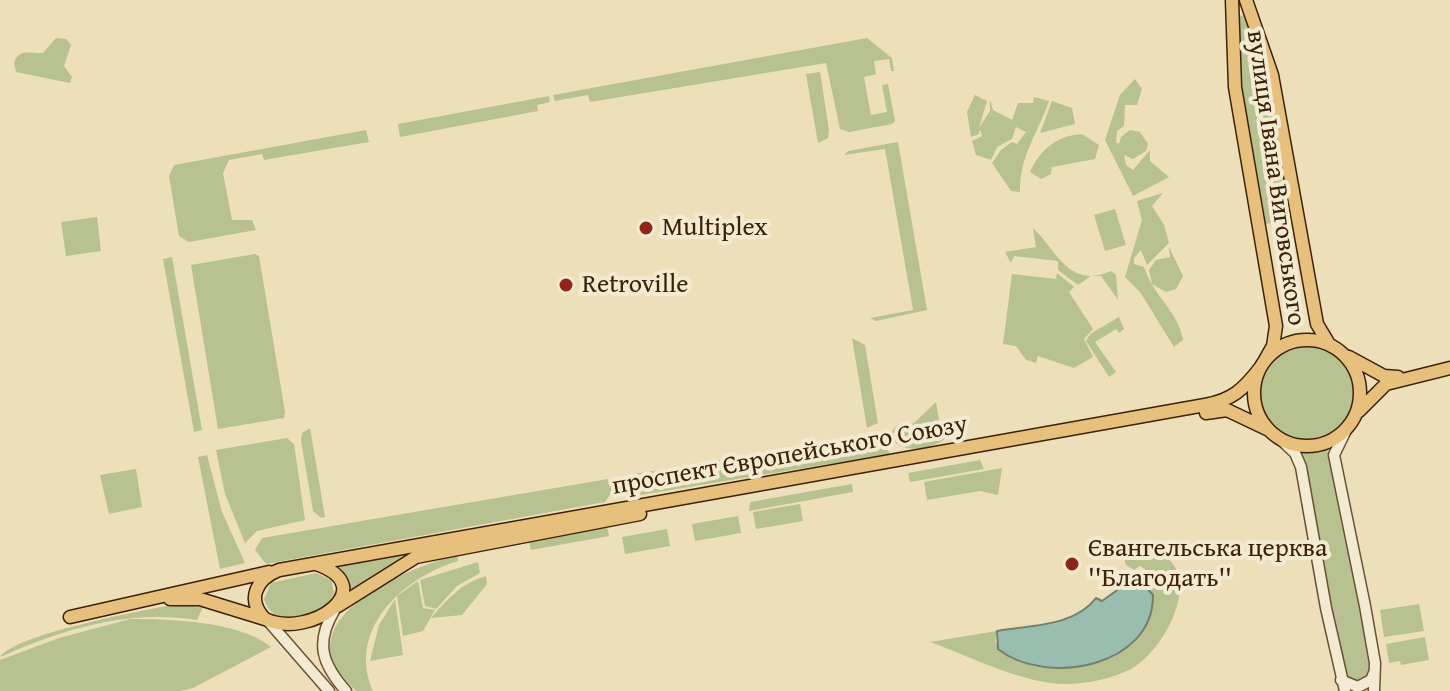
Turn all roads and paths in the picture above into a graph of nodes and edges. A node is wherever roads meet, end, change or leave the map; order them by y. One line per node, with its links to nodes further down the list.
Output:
1 (1232, 0): 5 (main road, вулиця Івана Виговського)
2 (1246, 0): 3 (main road, вулиця Івана Виговського)
3 (1329, 344): 4 (main road); 5 (main road)
4 (1345, 355): 7 (main road); 8 (main road)
5 (1262, 364): 9 (main road); 10 (main road, проспект Європейського Союзу)
6 (1450, 368): 7 (main road)
7 (1401, 377): 8 (main road)
8 (1351, 422): 9 (main road); 16 (street)
9 (1274, 434): 13 (main road, проспект Європейського Союзу); 17 (street)
10 (316, 564): 11 (main road); 13 (main road)
11 (279, 570): 12 (main road); 15 (main road)
12 (131, 601): 14 (main road); 15 (main road)
13 (336, 608): 15 (main road); 19 (street)
14 (70, 617)
15 (267, 620): 18 (street)
16 (1374, 673): 17 (street); 20 (street)
17 (1343, 685)
18 (329, 691)
19 (346, 691)
20 (1374, 691)

